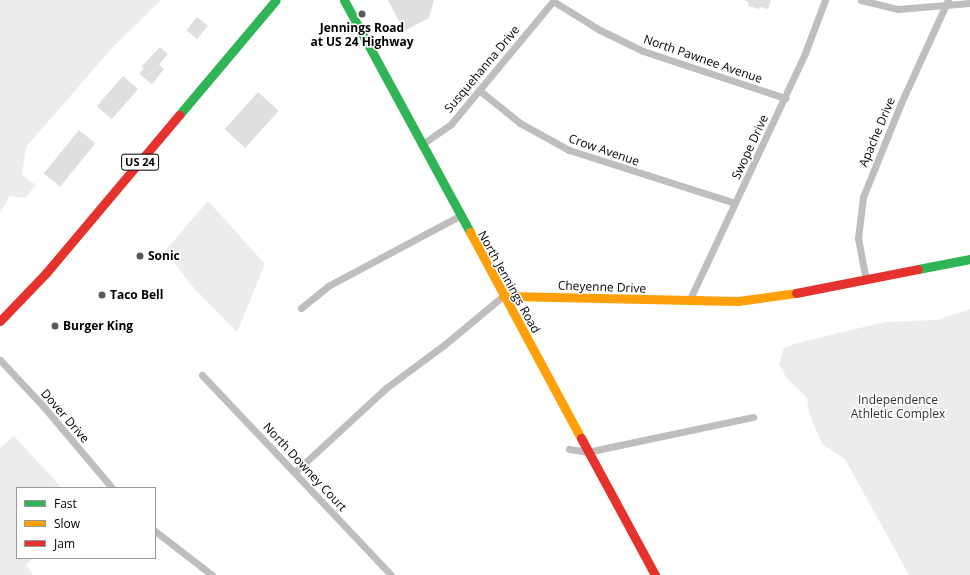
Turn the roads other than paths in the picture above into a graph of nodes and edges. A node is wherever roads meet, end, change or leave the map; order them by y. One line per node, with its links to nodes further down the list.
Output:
1 (276, 0): 18 (main road, US 24)
2 (344, 0): 10 (main road, North Jennings Road)
3 (554, 0): 8 (street, Susquehanna Drive); 9 (street, North Pawnee Avenue)
4 (825, 0): 9 (street, Swope Drive)
5 (861, 0): 6 (street)
6 (946, 3): 7 (street); 14 (street, Apache Drive)
7 (970, 3)
8 (480, 90): 10 (street, Susquehanna Drive); 11 (street, Crow Avenue)
9 (785, 98): 11 (street, Swope Drive)
10 (421, 145): 12 (main road, North Jennings Road)
11 (735, 203): 16 (street, Swope Drive)
12 (459, 216): 15 (main road, North Jennings Road); 17 (street)
13 (970, 259): 14 (main road, Cheyenne Drive)
14 (866, 280): 16 (main road, Cheyenne Drive)
15 (503, 296): 16 (main road, Cheyenne Drive); 23 (main road, North Jennings Road); 24 (street)
16 (690, 302)
17 (301, 308)
18 (0, 322)
19 (0, 360): 25 (street, Dover Drive)
20 (202, 375): 24 (street, North Downey Court)
21 (754, 417): 23 (street)
22 (569, 449): 23 (street)
23 (587, 452): 29 (main road, North Jennings Road)
24 (295, 472): 28 (street, North Downey Court)
25 (111, 487)
26 (156, 532): 27 (street)
27 (212, 575)
28 (392, 575)
29 (655, 575)

